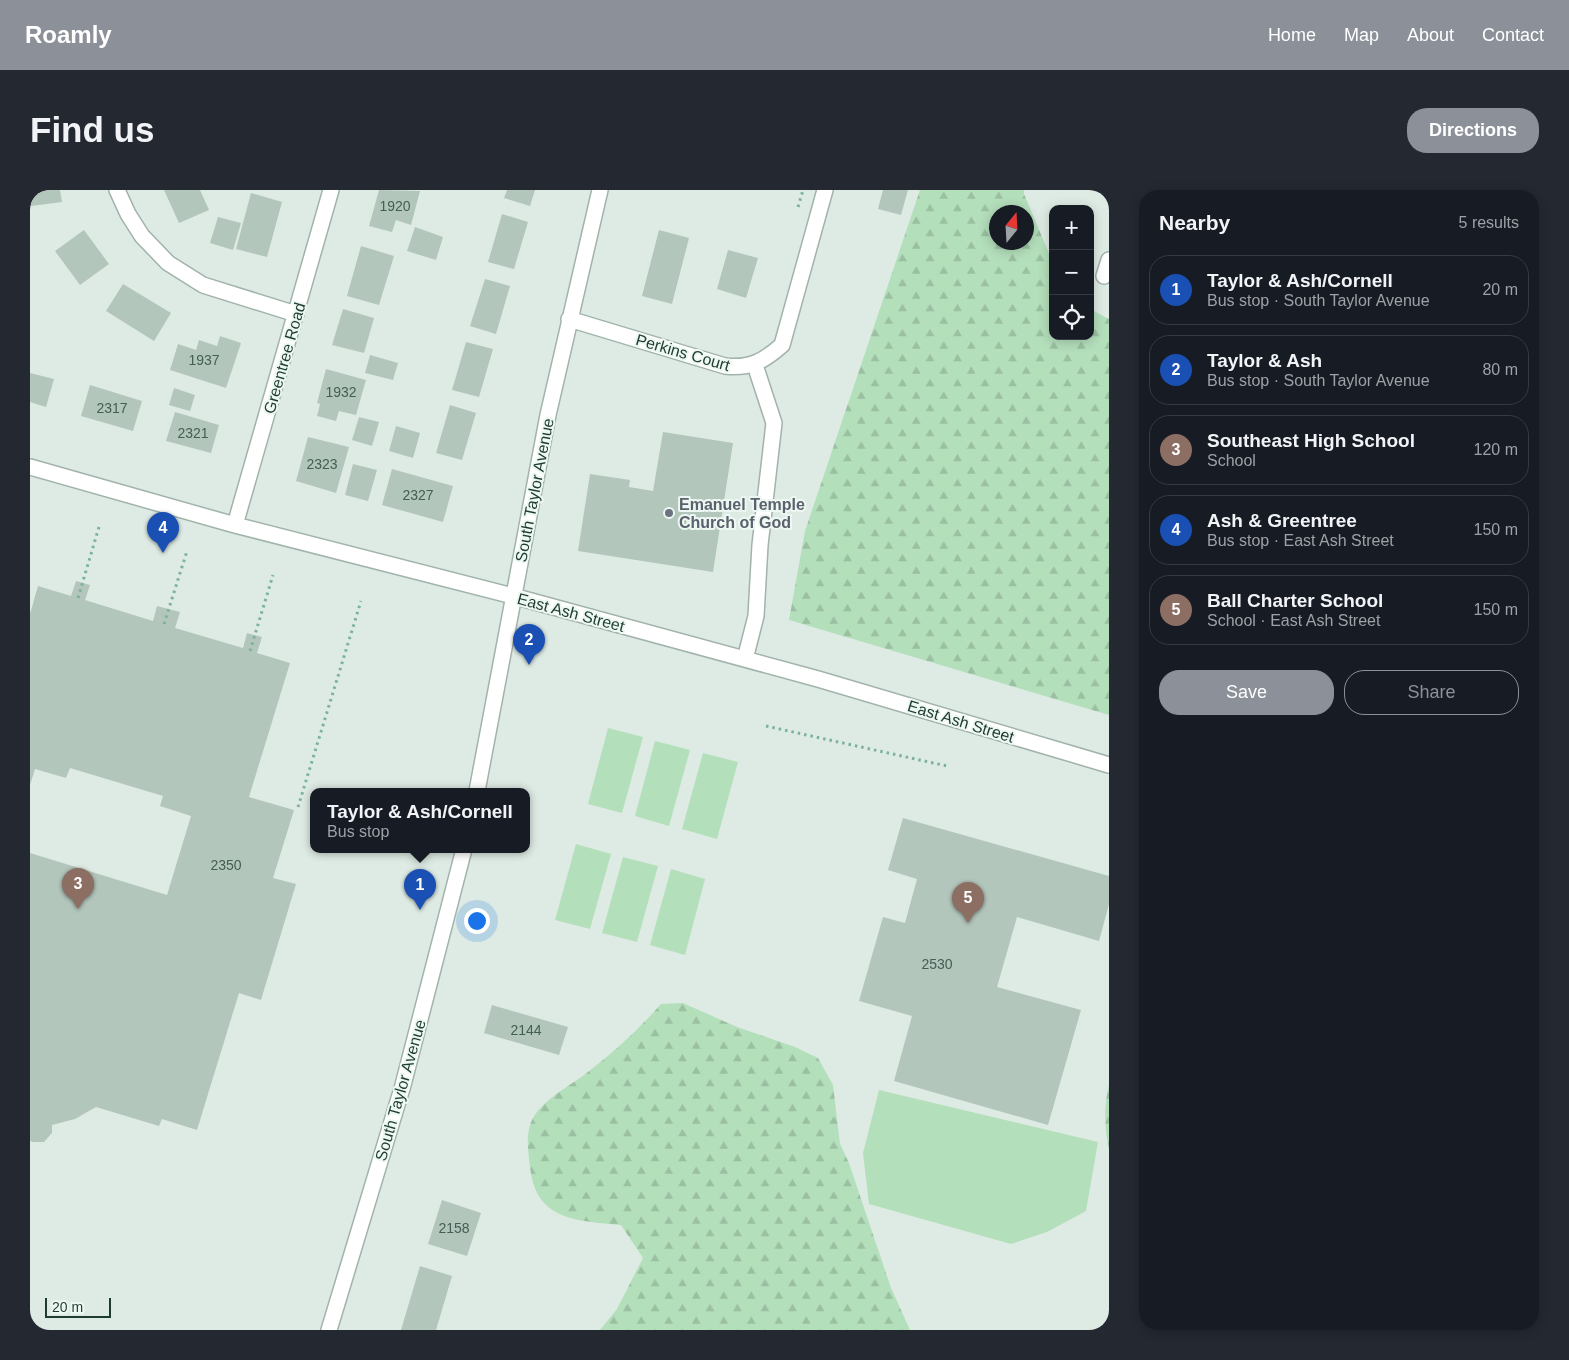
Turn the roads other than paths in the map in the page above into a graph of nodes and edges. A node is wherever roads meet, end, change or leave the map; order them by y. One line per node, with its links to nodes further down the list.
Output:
1 (118, 190): 7 (street)
2 (331, 190): 7 (street, Greentree Road)
3 (600, 190): 8 (street, South Taylor Avenue)
4 (825, 190): 9 (street, Perkins Court)
5 (1109, 260): 6 (street)
6 (1104, 276)
7 (296, 314): 11 (street, Greentree Road)
8 (569, 319): 9 (street, Perkins Court); 12 (street, South Taylor Avenue)
9 (755, 365): 13 (street)
10 (30, 467): 11 (street, East Ash Street)
11 (235, 525): 12 (street, East Ash Street)
12 (513, 596): 13 (street, East Ash Street); 15 (street, South Taylor Avenue)
13 (745, 659): 14 (street, East Ash Street)
14 (1109, 765)
15 (478, 788)
16 (463, 853): 17 (street, South Taylor Avenue)
17 (329, 1330)

